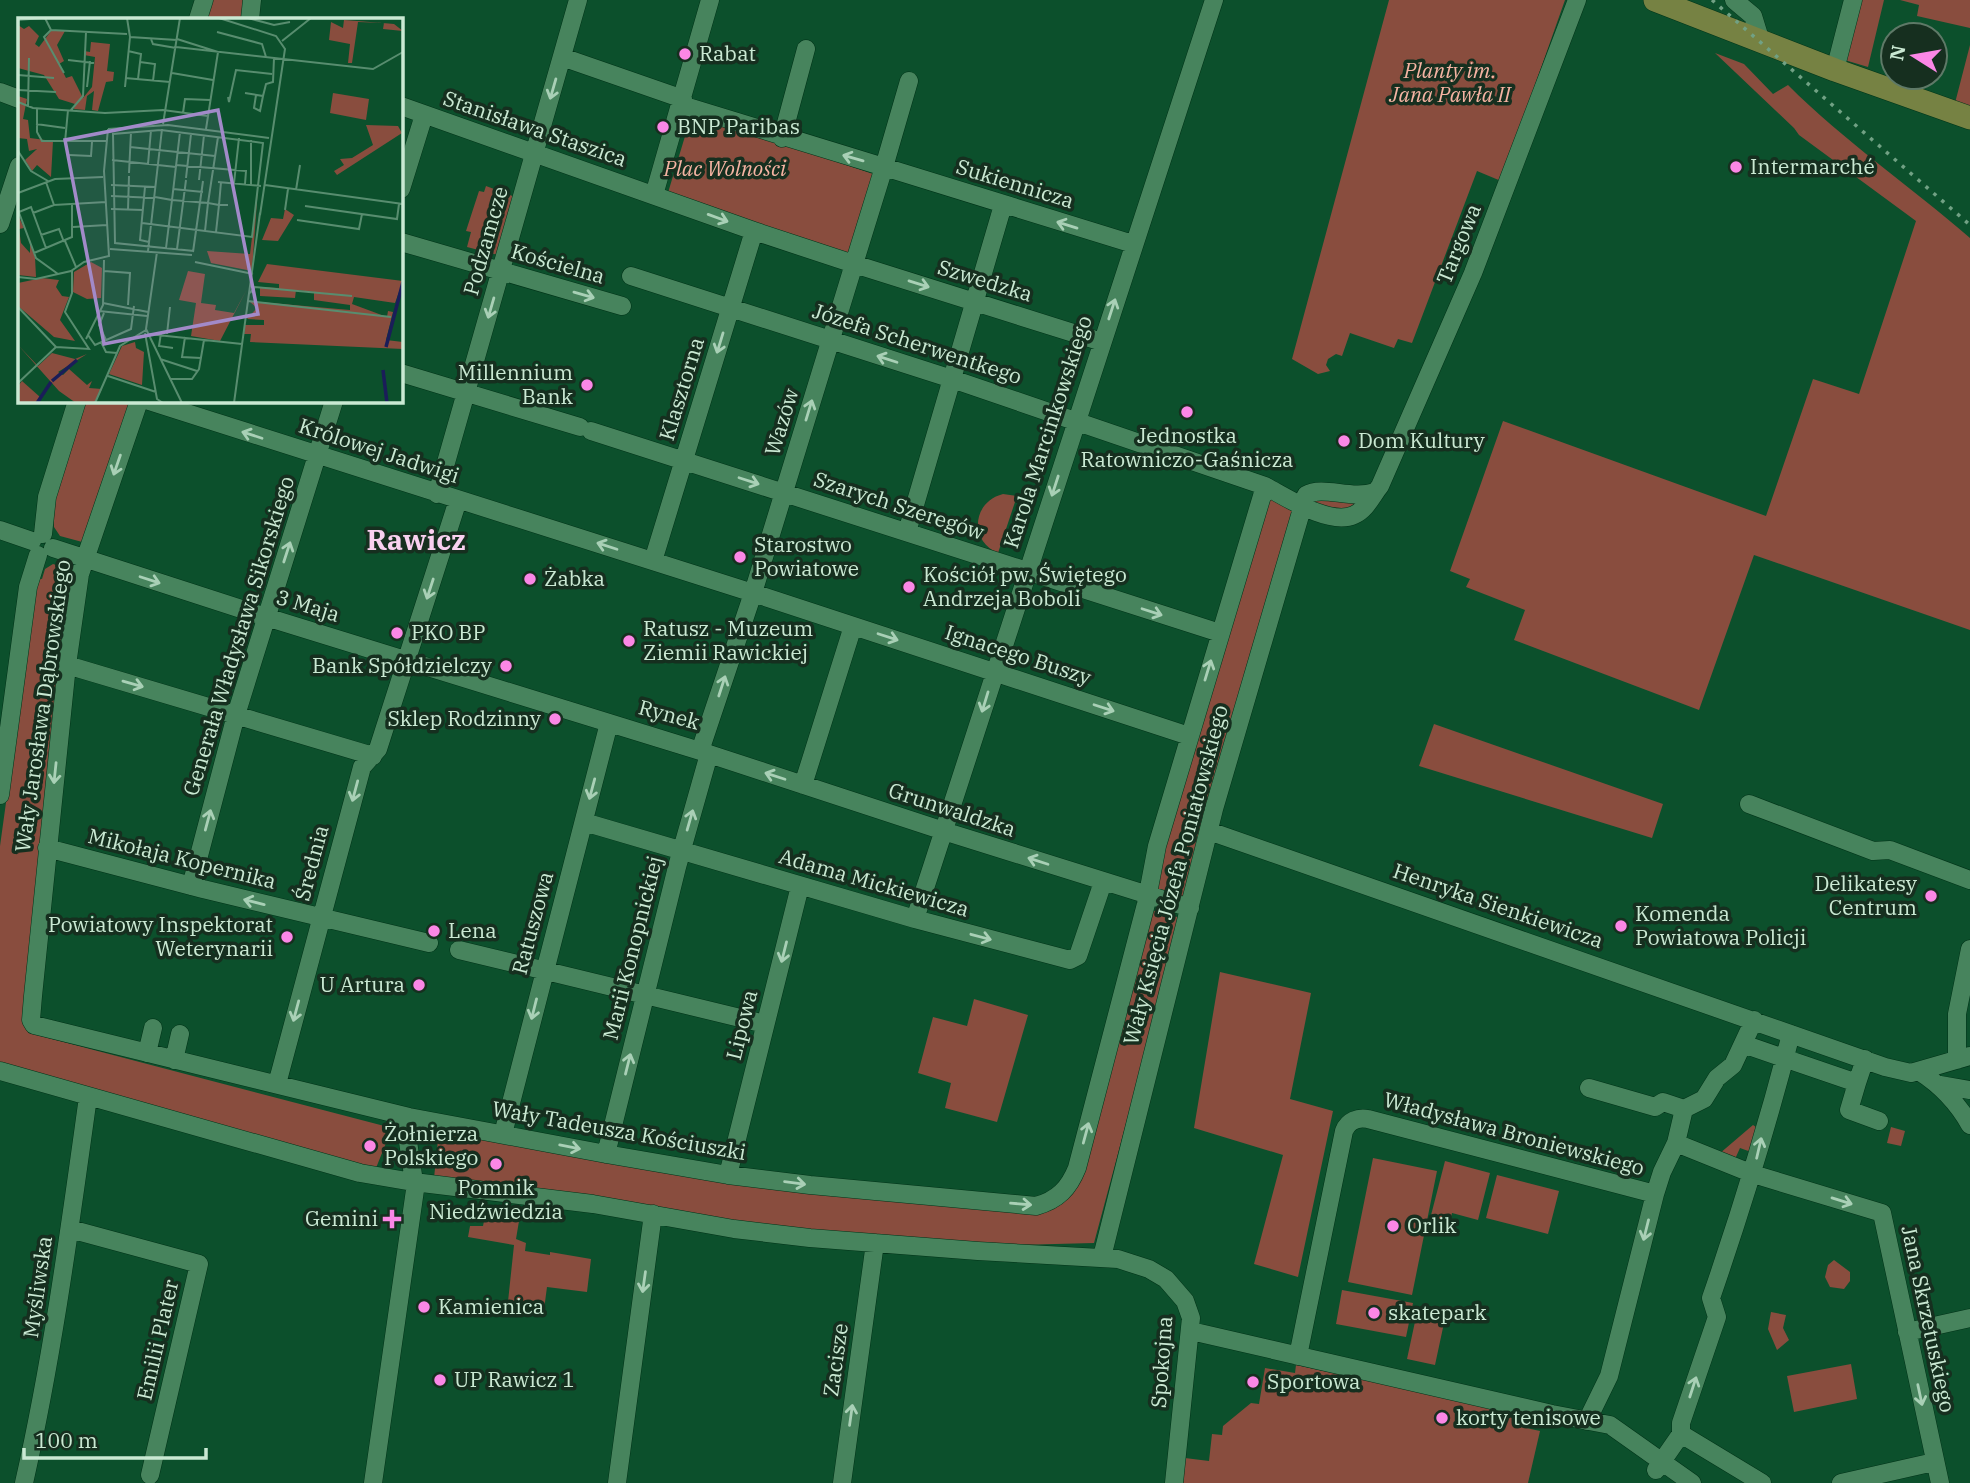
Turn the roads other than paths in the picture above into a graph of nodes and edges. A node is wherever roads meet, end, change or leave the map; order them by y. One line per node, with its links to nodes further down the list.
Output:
1 (204, 0): 10 (street)
2 (252, 0): 11 (street)
3 (578, 0): 14 (street, Podzamcze)
4 (710, 0): 19 (street)
5 (1214, 0): 33 (street, Karola Marcinkowskiego)
6 (1655, 0): 12 (main road)
7 (1734, 0): 12 (street)
8 (1853, 0): 15 (street)
9 (1576, 4): 56 (street, Targowa)
10 (198, 18)
11 (250, 18)
12 (1761, 42): 15 (main road)
13 (806, 49): 23 (street)
14 (562, 57): 19 (street); 24 (street, Podzamcze, one-way to 24)
15 (1835, 70): 22 (main road)
16 (909, 81): 25 (street)
17 (0, 92): 18 (street)
18 (18, 99)
19 (682, 102): 23 (street); 28 (street)
20 (402, 106): 21 (street, Stanisława Staszica)
21 (424, 115): 24 (street, Stanisława Staszica); 27 (street)
22 (1970, 118)
23 (782, 138): 25 (street, one-way to 23)
24 (534, 154): 28 (street, Stanisława Staszica); 35 (street, Podzamcze)
25 (884, 167): 29 (street, Sukiennicza); 34 (street)
26 (18, 169): 30 (street)
27 (402, 186)
28 (654, 195): 31 (street, one-way to 31)
29 (1003, 205): 33 (street, Sukiennicza, one-way to 29); 37 (street)
30 (0, 224)
31 (754, 231): 34 (street); 39 (street, Klasztorna)
32 (402, 242): 35 (street, Kościelna)
33 (1133, 244): 41 (street, Karola Marcinkowskiego, one-way to 33)
34 (854, 264): 37 (street, Szwedzka, one-way to 37); 40 (street, Wazów)
35 (501, 271): 38 (street, Kościelna, one-way to 38); 44 (street, Podzamcze, one-way to 44)
36 (631, 276): 39 (street, Józefa Scherwentkego)
37 (975, 302): 41 (street, Szwedzka); 43 (street)
38 (622, 306)
39 (731, 307): 40 (street, Józefa Scherwentkego); 51 (street, Klasztorna, one-way to 51)
40 (830, 340): 43 (street, Józefa Scherwentkego, one-way to 40); 53 (street, Wazów, one-way to 40)
41 (1102, 342): 49 (street, Karola Marcinkowskiego)
42 (402, 373): 44 (street, Szarych Szeregów)
43 (952, 379): 49 (street, Józefa Scherwentkego); 58 (street)
44 (466, 394): 51 (street, Szarych Szeregów); 54 (street, Podzamcze)
45 (77, 402): 59 (street, Wały Jarosława Dąbrowskiego)
46 (139, 402): 60 (street, Wały Jarosława Dąbrowskiego, one-way to 60)
47 (152, 402): 50 (street, Królowej Jadwigi, one-way to 47)
48 (334, 402): 50 (street, Generała Władysława Sikorskiego)
49 (1076, 421): 52 (street, Józefa Scherwentkego); 62 (street, Karola Marcinkowskiego, one-way to 62)
50 (317, 456): 54 (street, Królowej Jadwigi); 64 (street, Generała Władysława Sikorskiego, one-way to 50)
51 (684, 460): 53 (street, Szarych Szeregów, one-way to 53); 61 (street, Klasztorna)
52 (1265, 486): 56 (street, Józefa Scherwentkego); 66 (street, Wały Księcia Józefa Poniatowskiego)
53 (785, 493): 58 (street, Szarych Szeregów); 63 (street, Wazów)
54 (437, 494): 55 (street, Królowej Jadwigi)
55 (458, 500): 61 (street, Królowej Jadwigi, one-way to 55); 67 (street, Średnia, one-way to 67)
56 (1303, 507): 81 (street, Wały Księcia Józefa Poniatowskiego)
57 (0, 530): 59 (street, 3 Maja)
58 (907, 532): 62 (street, Szarych Szeregów)
59 (42, 545): 60 (street, 3 Maja); 77 (street, Wały Jarosława Dąbrowskiego)
60 (85, 559): 64 (street, 3 Maja, one-way to 64); 68 (street, Wały Jarosława Dąbrowskiego)
61 (653, 561): 63 (street)
62 (1026, 572): 66 (street, Szarych Szeregów, one-way to 66); 69 (street, Karola Marcinkowskiego)
63 (753, 593): 65 (street, Ignacego Buszy); 74 (street, Rynek, one-way to 63)
64 (266, 617): 67 (street, 3 Maja); 71 (street, Generała Władysława Sikorskiego)
65 (853, 626): 69 (street, Ignacego Buszy, one-way to 69); 76 (street)
66 (1220, 633): 73 (street, Wały Księcia Józefa Poniatowskiego, one-way to 66)
67 (407, 661): 70 (street, 3 Maja); 75 (street, Średnia)
68 (67, 665): 71 (street, one-way to 71); 82 (street, Wały Jarosława Dąbrowskiego, one-way to 82)
69 (995, 671): 73 (street, Ignacego Buszy, one-way to 73); 80 (street, Karola Marcinkowskiego, one-way to 80)
70 (511, 692): 72 (street, Rynek)
71 (236, 715): 75 (street); 86 (street, Generała Władysława Sikorskiego, one-way to 71)
72 (609, 723): 74 (street, Rynek); 79 (street, Ratuszowa, one-way to 79)
73 (1189, 736): 88 (street, Wały Księcia Józefa Poniatowskiego)
74 (705, 752): 76 (street, Grunwaldzka, one-way to 74); 83 (street, Marii Konopnickiej, one-way to 74)
75 (373, 756): 90 (street, Średnia, one-way to 90)
76 (803, 785): 80 (street, Grunwaldzka)
77 (0, 795)
78 (1749, 804): 84 (street)
79 (584, 822): 83 (street, Adama Mickiewicza); 95 (street, Ratuszowa)
80 (944, 831): 85 (street, Grunwaldzka, one-way to 80); 91 (street, Karola Marcinkowskiego)
81 (1209, 831): 89 (street, Wały Księcia Józefa Poniatowskiego); 97 (street, Henryka Sienkiewicza)
82 (47, 848): 86 (street, Mikołaja Kopernika); 99 (street, Wały Jarosława Dąbrowskiego)
83 (681, 852): 87 (street, Adama Mickiewicza); 96 (street, Marii Konopnickiej)
84 (1970, 880)
85 (1103, 882): 88 (street, Grunwaldzka); 91 (street, Adama Mickiewicza, one-way to 85)
86 (191, 886): 90 (street, Mikołaja Kopernika, one-way to 86)
87 (800, 886): 91 (street, Adama Mickiewicza); 98 (street, Lipowa, one-way to 98)
88 (1148, 896): 89 (street, Grunwaldzka); 127 (street, Wały Księcia Józefa Poniatowskiego, one-way to 88)
89 (1190, 908): 131 (street, Wały Księcia Józefa Poniatowskiego)
90 (320, 918): 92 (street, Mikołaja Kopernika); 111 (street, Średnia, one-way to 111)
91 (915, 919)
92 (429, 943)
93 (1970, 949): 106 (street)
94 (459, 950): 95 (street)
95 (544, 971): 96 (street); 120 (street, Ratuszowa, one-way to 120)
96 (644, 996): 98 (street); 122 (street, Marii Konopnickiej, one-way to 96)
97 (1754, 1020): 102 (street, Henryka Sienkiewicza); 103 (street)
98 (765, 1024): 124 (street, Lipowa)
99 (34, 1025): 104 (street, Wały Tadeusza Kościuszki)
100 (153, 1028): 104 (street)
101 (180, 1034): 104 (street)
102 (1791, 1034): 105 (street); 107 (street, Henryka Sienkiewicza)
103 (1744, 1044): 105 (street); 116 (street)
104 (161, 1057): 111 (street, Wały Tadeusza Kościuszki)
105 (1785, 1058): 110 (street); 123 (street, one-way to 105)
106 (1963, 1058): 109 (street, Henryka Sienkiewicza)
107 (1865, 1059): 109 (street, Henryka Sienkiewicza); 110 (street)
108 (0, 1071): 115 (street)
109 (1920, 1072): 112 (street)
110 (1857, 1083): 118 (street)
111 (277, 1084): 117 (street, Wały Tadeusza Kościuszki)
112 (1940, 1085): 114 (street); 119 (street)
113 (1589, 1088): 116 (street)
114 (1970, 1090)
115 (88, 1097): 125 (street); 129 (street, Myśliwska)
116 (1684, 1109): 121 (street)
117 (409, 1117): 120 (street, Wały Tadeusza Kościuszki); 125 (street)
118 (1879, 1121)
119 (1970, 1125)
120 (503, 1135): 122 (street, Wały Tadeusza Kościuszki, one-way to 122)
121 (1676, 1143): 123 (street, Jana Skrzetuskiego); 126 (street)
122 (606, 1154): 124 (street, Wały Tadeusza Kościuszki)
123 (1753, 1174): 134 (street, Jana Skrzetuskiego, one-way to 134); 137 (street, one-way to 123)
124 (728, 1175): 127 (street, Wały Tadeusza Kościuszki, one-way to 127)
125 (414, 1182): 128 (street); 142 (street)
126 (1655, 1194): 135 (street, Władysława Broniewskiego); 136 (street, one-way to 136)
127 (1061, 1195)
128 (653, 1214): 130 (street); 143 (street, one-way to 143)
129 (70, 1229): 140 (street, Emilii Plater); 141 (street, Myśliwska)
130 (875, 1243): 131 (street); 144 (street, Zacisze, one-way to 130)
131 (1102, 1256): 133 (street, Spokojna)
132 (1970, 1318): 134 (street)
133 (1191, 1331): 135 (street); 145 (street, Spokojna)
134 (1907, 1332): 138 (street, Jana Skrzetuskiego, one-way to 138)
135 (1298, 1356): 136 (street)
136 (1587, 1422): 139 (street)
137 (1681, 1434): 139 (street); 148 (street)
138 (1934, 1462): 149 (street); 150 (street, Jana Skrzetuskiego)
139 (1660, 1466): 146 (street); 147 (street)
140 (150, 1475)
141 (24, 1483)
142 (373, 1483)
143 (617, 1483)
144 (842, 1483)
145 (1174, 1483)
146 (1673, 1483)
147 (1692, 1483)
148 (1762, 1483)
149 (1841, 1483)
150 (1940, 1483)

